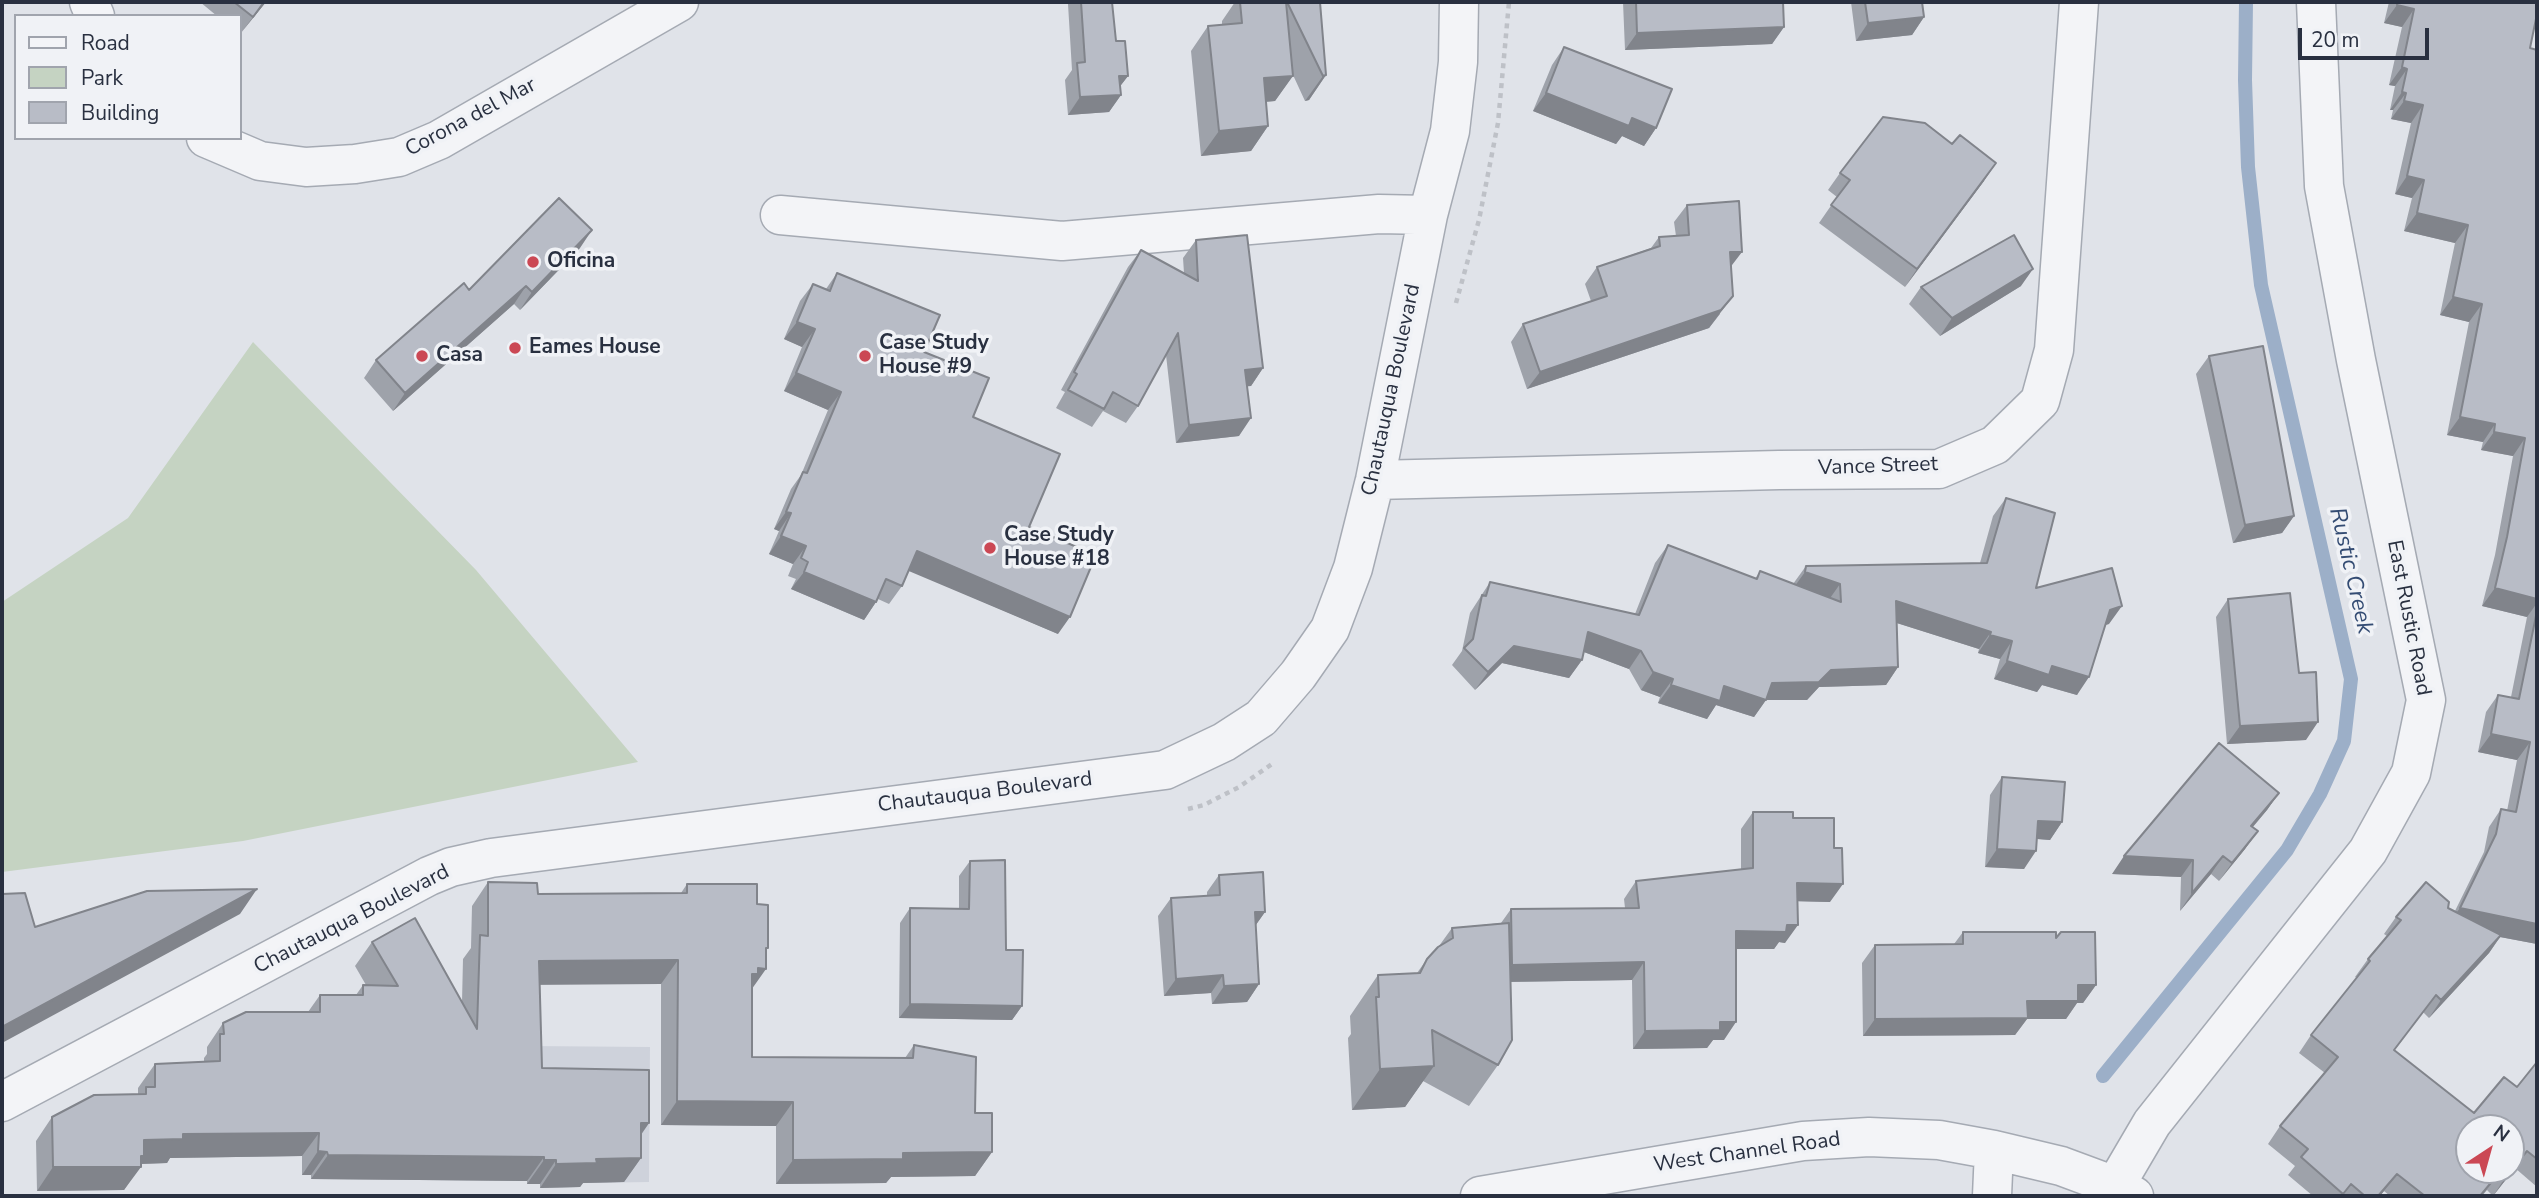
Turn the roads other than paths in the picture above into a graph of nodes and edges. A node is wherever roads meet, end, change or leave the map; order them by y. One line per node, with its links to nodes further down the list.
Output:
1 (679, 2): 5 (street, Corona del Mar)
2 (1459, 2): 7 (street, Chautauqua Boulevard)
3 (2079, 2): 8 (street, Vance Street)
4 (2316, 2): 11 (street, East Rustic Road)
5 (210, 140)
6 (780, 215): 7 (street)
7 (1428, 215): 8 (street, Chautauqua Boulevard)
8 (1375, 480): 9 (street, Chautauqua Boulevard)
9 (2, 1102)
10 (1994, 1150): 11 (street, West Channel Road); 12 (street, West Channel Road); 13 (street)
11 (2124, 1191)
12 (1480, 1196)
13 (1992, 1196)

